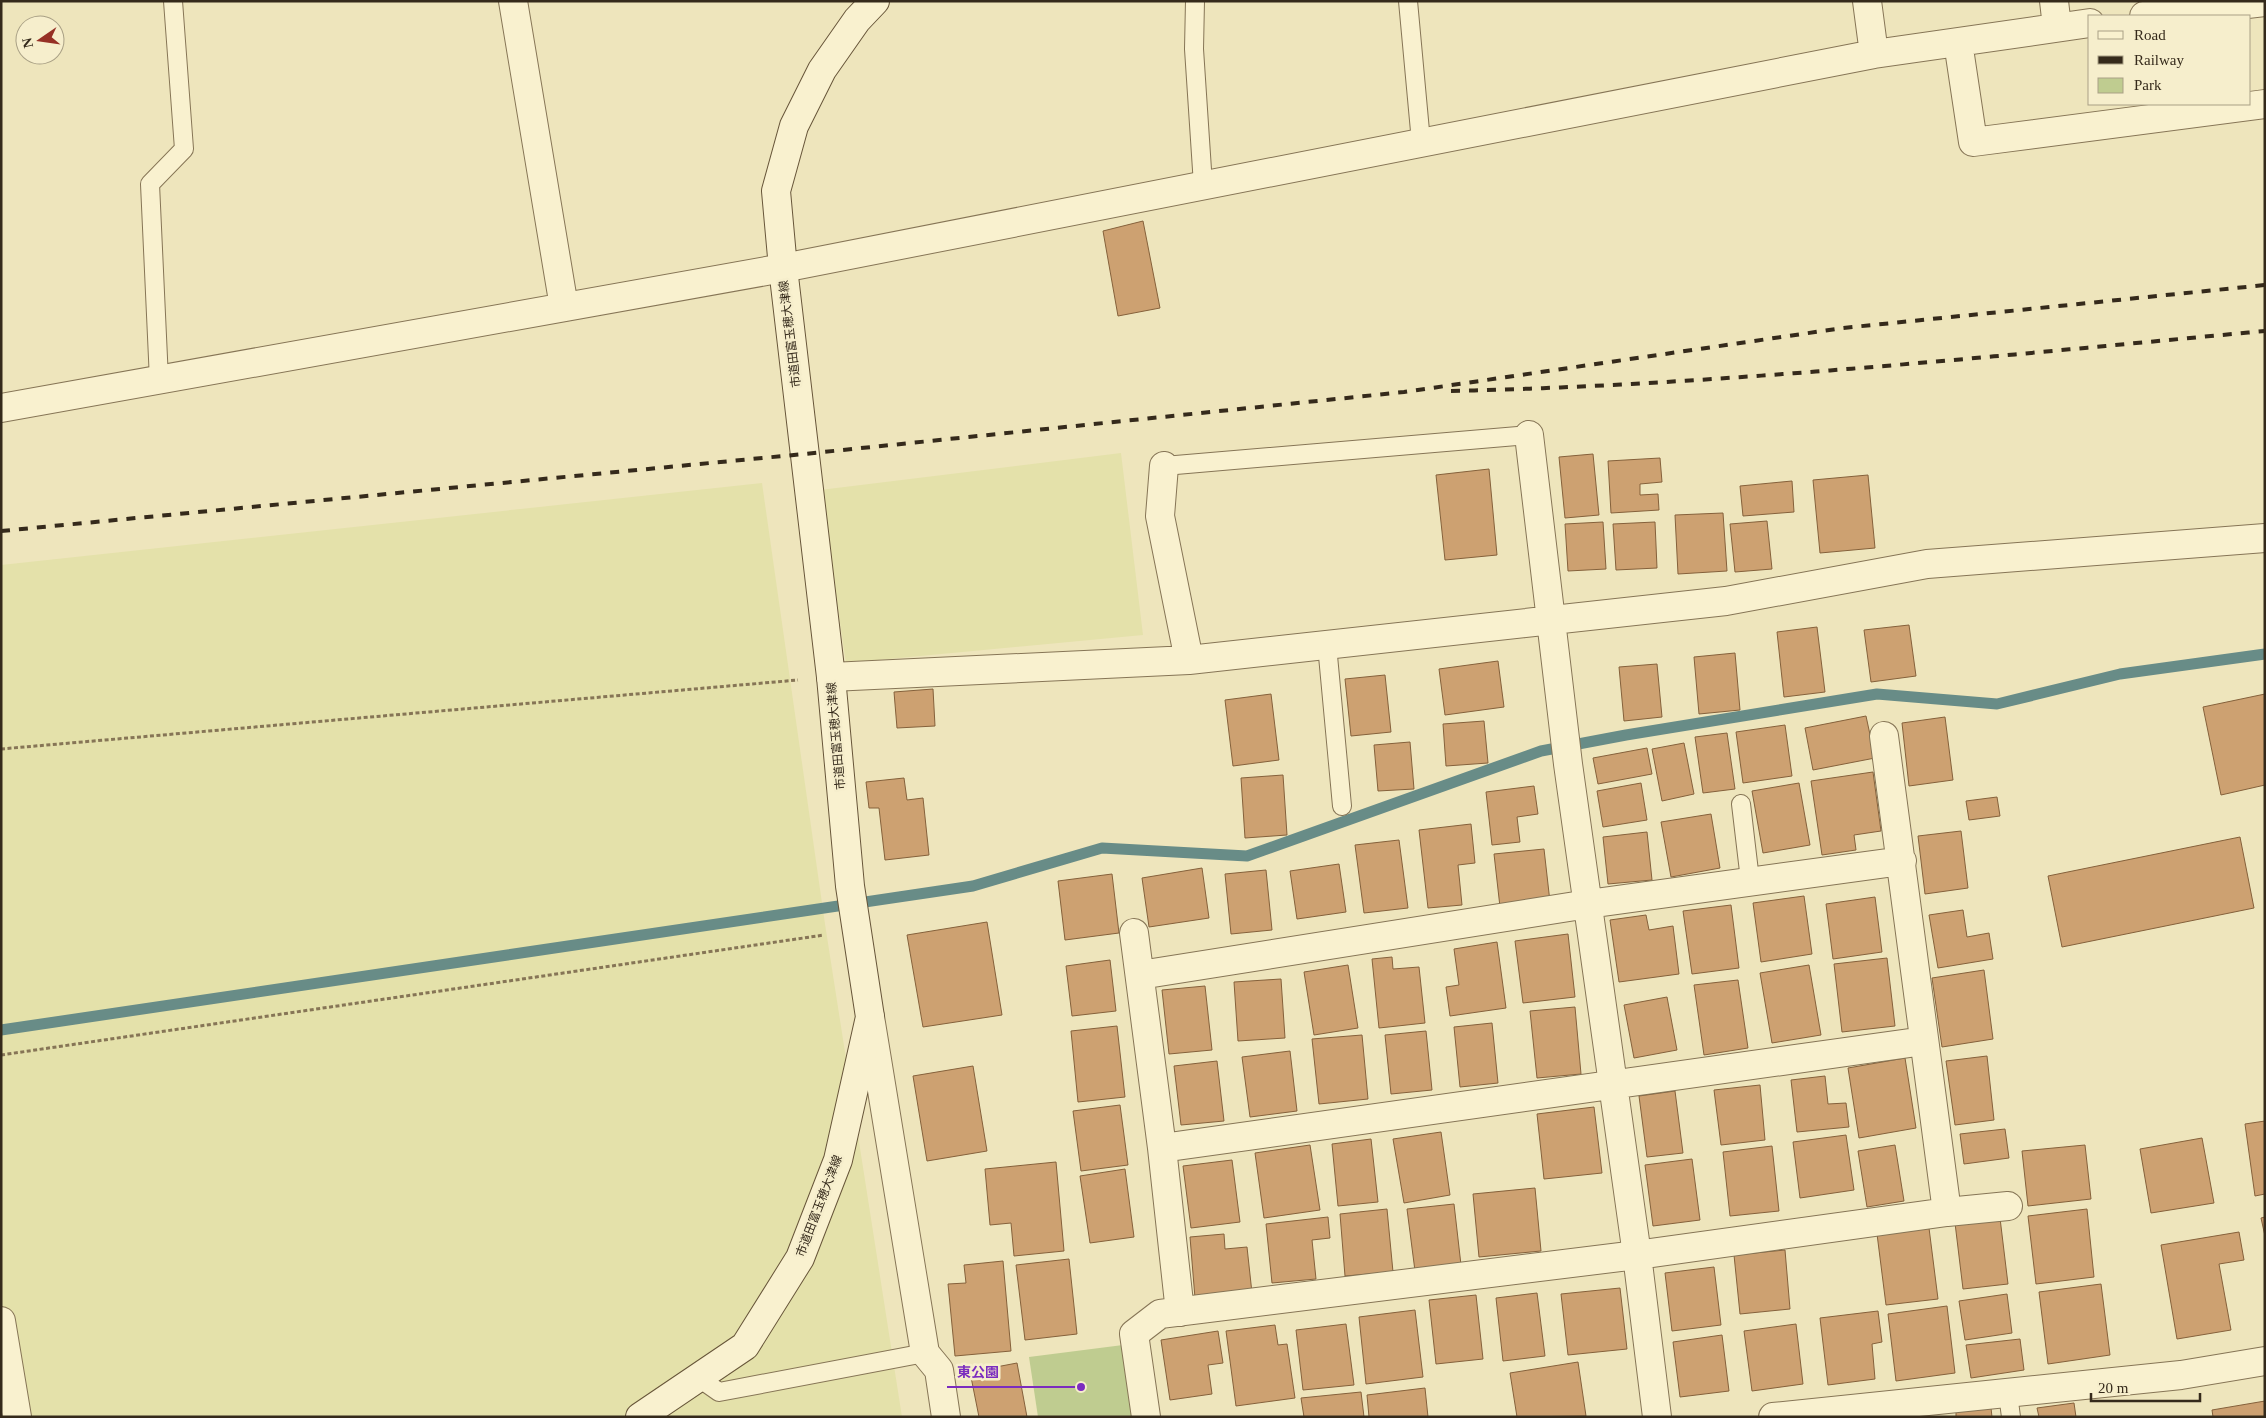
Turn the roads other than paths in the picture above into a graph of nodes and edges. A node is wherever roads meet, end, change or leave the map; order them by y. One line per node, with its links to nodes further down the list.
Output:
1 (173, 1): 18 (lane)
2 (513, 1): 17 (street)
3 (875, 1): 16 (street, 市道田富玉穂大津線)
4 (1195, 1): 15 (lane)
5 (1408, 1): 14 (lane)
6 (1867, 1): 12 (street)
7 (2264, 2): 9 (street)
8 (2055, 14): 10 (street); 11 (street)
9 (2153, 15)
10 (2088, 22)
11 (1958, 42): 12 (street); 13 (street)
12 (1874, 54): 14 (street)
13 (2265, 104)
14 (1421, 142): 15 (street)
15 (1203, 185): 16 (street)
16 (783, 268): 17 (street); 26 (street, 市道田富玉穂大津線)
17 (564, 307): 18 (street)
18 (159, 380): 19 (street)
19 (1, 408)
20 (1529, 435): 21 (lane); 23 (street)
21 (1164, 466): 25 (street)
22 (2265, 538): 23 (street)
23 (1552, 621): 24 (street); 32 (street)
24 (1327, 645): 25 (street); 29 (lane)
25 (1189, 660): 26 (street)
26 (831, 677): 35 (street, 市道田富玉穂大津線)
27 (1884, 736): 30 (street)
28 (1741, 804): 31 (lane)
29 (1342, 806)
30 (1902, 861): 31 (street); 36 (street)
31 (1750, 880): 32 (street)
32 (1588, 904): 34 (street); 37 (street)
33 (1134, 933): 34 (street)
34 (1140, 975): 38 (street)
35 (870, 1017): 44 (street); 46 (street, 市道田富玉穂大津線)
36 (1924, 1041): 37 (street); 40 (street)
37 (1613, 1084): 38 (street); 41 (street)
38 (1162, 1148): 42 (street)
39 (2008, 1206): 40 (street)
40 (1947, 1212): 41 (street)
41 (1637, 1255): 42 (street); 53 (street)
42 (1180, 1312): 52 (street)
43 (1, 1321): 49 (street)
44 (925, 1353): 46 (lane); 51 (street)
45 (2265, 1361): 47 (street)
46 (699, 1378): 50 (street, 市道田富玉穂大津線)
47 (2009, 1405): 48 (street)
48 (1779, 1416): 54 (street)
49 (17, 1417)
50 (640, 1417)
51 (946, 1417)
52 (1146, 1417)
53 (1657, 1417)
54 (1773, 1417)

